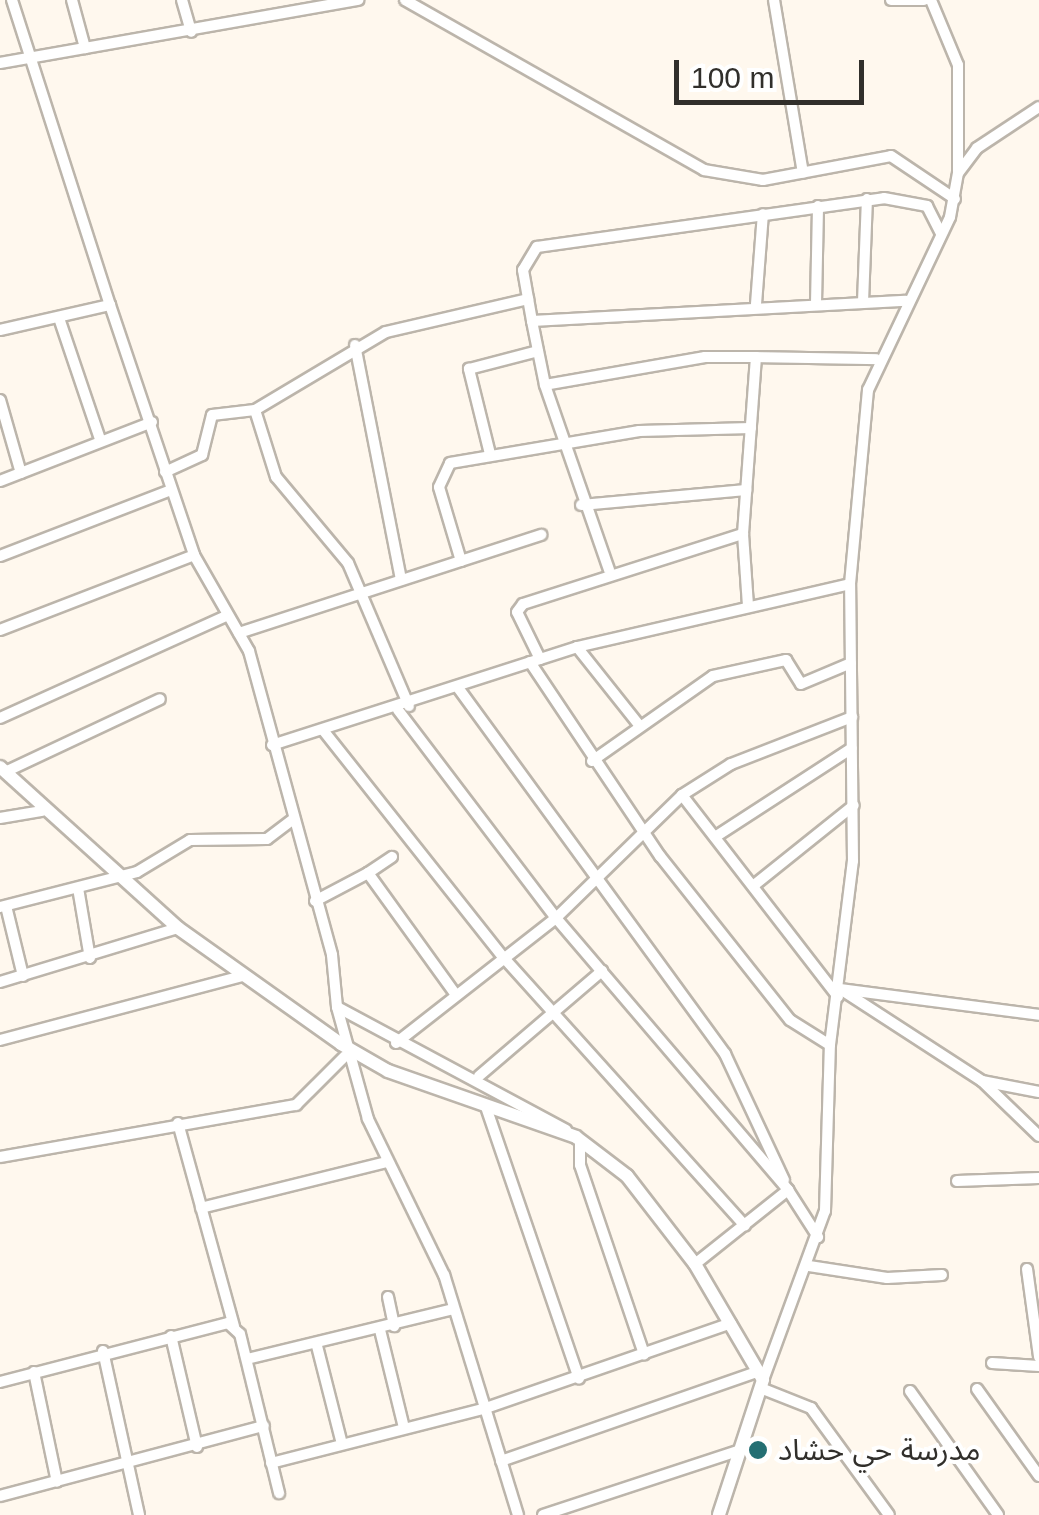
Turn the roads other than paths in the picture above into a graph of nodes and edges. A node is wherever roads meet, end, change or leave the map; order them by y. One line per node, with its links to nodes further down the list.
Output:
1 (12, 0): 12 (street)
2 (72, 0): 11 (street)
3 (182, 0): 10 (street)
4 (358, 0): 9 (street)
5 (405, 0): 15 (street)
6 (774, 0): 15 (street)
7 (891, 0): 8 (street)
8 (927, 0): 16 (street)
9 (292, 6): 10 (street)
10 (191, 32): 11 (street)
11 (86, 48): 12 (street)
12 (28, 58): 13 (street); 27 (street)
13 (0, 63)
14 (1039, 107): 16 (street)
15 (804, 173): 18 (street)
16 (958, 173): 18 (street)
17 (867, 198): 19 (street); 21 (street); 24 (street)
18 (955, 199): 21 (street)
19 (818, 206): 20 (street); 25 (street)
20 (763, 214): 22 (street); 26 (street)
21 (941, 233): 23 (street)
22 (528, 299): 29 (street); 31 (street)
23 (905, 301): 24 (street); 34 (street)
24 (863, 302): 25 (street)
25 (816, 303): 26 (street)
26 (756, 304): 29 (street)
27 (110, 305): 28 (street); 38 (street)
28 (59, 318): 30 (street); 40 (street)
29 (532, 321): 32 (street)
30 (0, 330)
31 (354, 345): 37 (street); 55 (street)
32 (538, 351): 35 (street); 42 (street)
33 (756, 358): 34 (street); 35 (street); 39 (street)
34 (876, 359): 56 (street)
35 (545, 386): 41 (street)
36 (0, 400): 44 (street)
37 (255, 410): 43 (street); 57 (street)
38 (152, 422): 40 (street); 43 (street)
39 (751, 428): 41 (street); 47 (street)
40 (100, 439): 44 (street)
41 (559, 440): 42 (street); 48 (street)
42 (490, 454): 53 (street)
43 (165, 472): 46 (street)
44 (21, 473): 45 (street)
45 (0, 481)
46 (172, 490): 51 (street); 52 (street)
47 (746, 490): 48 (street); 49 (street)
48 (581, 505): 54 (street)
49 (743, 534): 54 (street); 58 (street)
50 (541, 535): 53 (street)
51 (194, 555): 59 (street); 60 (street)
52 (0, 556)
53 (462, 561): 55 (street)
54 (609, 570): 63 (street)
55 (401, 580): 57 (street)
56 (850, 584): 58 (street); 64 (street)
57 (360, 596): 61 (street); 67 (street)
58 (748, 605): 62 (street)
59 (226, 616): 61 (street); 69 (street)
60 (0, 630)
61 (239, 632): 72 (street)
62 (577, 647): 63 (street); 70 (street)
63 (535, 660): 65 (street); 74 (street)
64 (851, 662): 68 (street); 70 (street)
65 (459, 689): 67 (street); 85 (street)
66 (160, 699): 75 (street)
67 (404, 708): 71 (street); 91 (street)
68 (852, 717): 73 (street); 76 (street)
69 (0, 718)
70 (639, 725): 74 (street)
71 (323, 730): 72 (street); 94 (street)
72 (272, 745): 80 (street)
73 (852, 748): 77 (street); 82 (street)
74 (592, 761): 81 (street)
75 (2, 769): 78 (street)
76 (682, 795): 81 (street); 82 (street)
77 (854, 805): 87 (street); 99 (street)
78 (42, 811): 79 (street); 86 (street)
79 (0, 818)
80 (292, 820): 86 (street); 89 (street)
81 (642, 830): 85 (street); 106 (street)
82 (715, 838): 87 (street)
83 (392, 857): 84 (street)
84 (368, 873): 89 (street); 100 (street)
85 (590, 876): 91 (street); 119 (street)
86 (118, 878): 88 (street); 92 (street)
87 (753, 886): 99 (street)
88 (78, 888): 90 (street); 93 (street)
89 (316, 901): 101 (street)
90 (3, 907): 96 (street)
91 (556, 918): 94 (street); 95 (street)
92 (178, 928): 93 (street); 97 (street)
93 (90, 958): 96 (street)
94 (504, 958): 100 (street); 102 (street)
95 (602, 971): 102 (street); 119 (street)
96 (23, 976): 98 (street)
97 (242, 976): 104 (street); 107 (street)
98 (0, 982)
99 (839, 993): 103 (street); 106 (street); 109 (street)
100 (456, 995): 105 (street)
101 (336, 1007): 105 (street); 107 (street)
102 (553, 1012): 108 (street); 121 (street)
103 (1039, 1015)
104 (0, 1040)
105 (396, 1044): 108 (street)
106 (830, 1045): 122 (street)
107 (343, 1050): 111 (street); 112 (street); 116 (street)
108 (479, 1076): 114 (street)
109 (982, 1081): 110 (street); 113 (street)
110 (1039, 1092)
111 (486, 1107): 114 (street); 142 (street)
112 (178, 1124): 115 (street); 120 (street)
113 (1039, 1136)
114 (578, 1138): 123 (street); 136 (street)
115 (0, 1157)
116 (387, 1162): 120 (street); 128 (street)
117 (1039, 1178): 118 (street)
118 (957, 1181)
119 (788, 1190): 121 (street); 122 (street)
120 (201, 1208): 130 (street)
121 (744, 1226): 123 (street)
122 (818, 1237): 124 (street)
123 (695, 1264): 129 (street)
124 (809, 1266): 126 (street); 143 (street)
125 (1026, 1269): 137 (street)
126 (942, 1274)
127 (388, 1297): 131 (street)
128 (454, 1309): 131 (street); 147 (street)
129 (731, 1323): 136 (street); 143 (street)
130 (234, 1326): 133 (street); 138 (street)
131 (394, 1326): 132 (street)
132 (380, 1330): 134 (street); 149 (street)
133 (171, 1336): 135 (street); 151 (street)
134 (318, 1346): 138 (street); 150 (street)
135 (103, 1351): 141 (street); 155 (street)
136 (644, 1354): 142 (street)
137 (1039, 1357)
138 (247, 1359): 148 (street)
139 (992, 1363): 140 (street)
140 (1039, 1366)
141 (34, 1372): 144 (street); 157 (street)
142 (579, 1378): 147 (street)
143 (761, 1380): 152 (street); 153 (street); 164 (street)
144 (0, 1382)
145 (977, 1389): 156 (street)
146 (910, 1391): 165 (street)
147 (486, 1408): 149 (street); 153 (street)
148 (264, 1426): 151 (street); 154 (street)
149 (404, 1428): 150 (street)
150 (342, 1444): 154 (street)
151 (197, 1446): 155 (street)
152 (745, 1448): 162 (street); 163 (street)
153 (501, 1460): 161 (street)
154 (270, 1463): 158 (street)
155 (127, 1467): 157 (street); 160 (street)
156 (1039, 1476)
157 (57, 1482): 159 (street)
158 (278, 1494)
159 (0, 1496)
160 (138, 1515)
161 (518, 1515)
162 (543, 1515)
163 (720, 1515)
164 (890, 1515)
165 (998, 1515)

